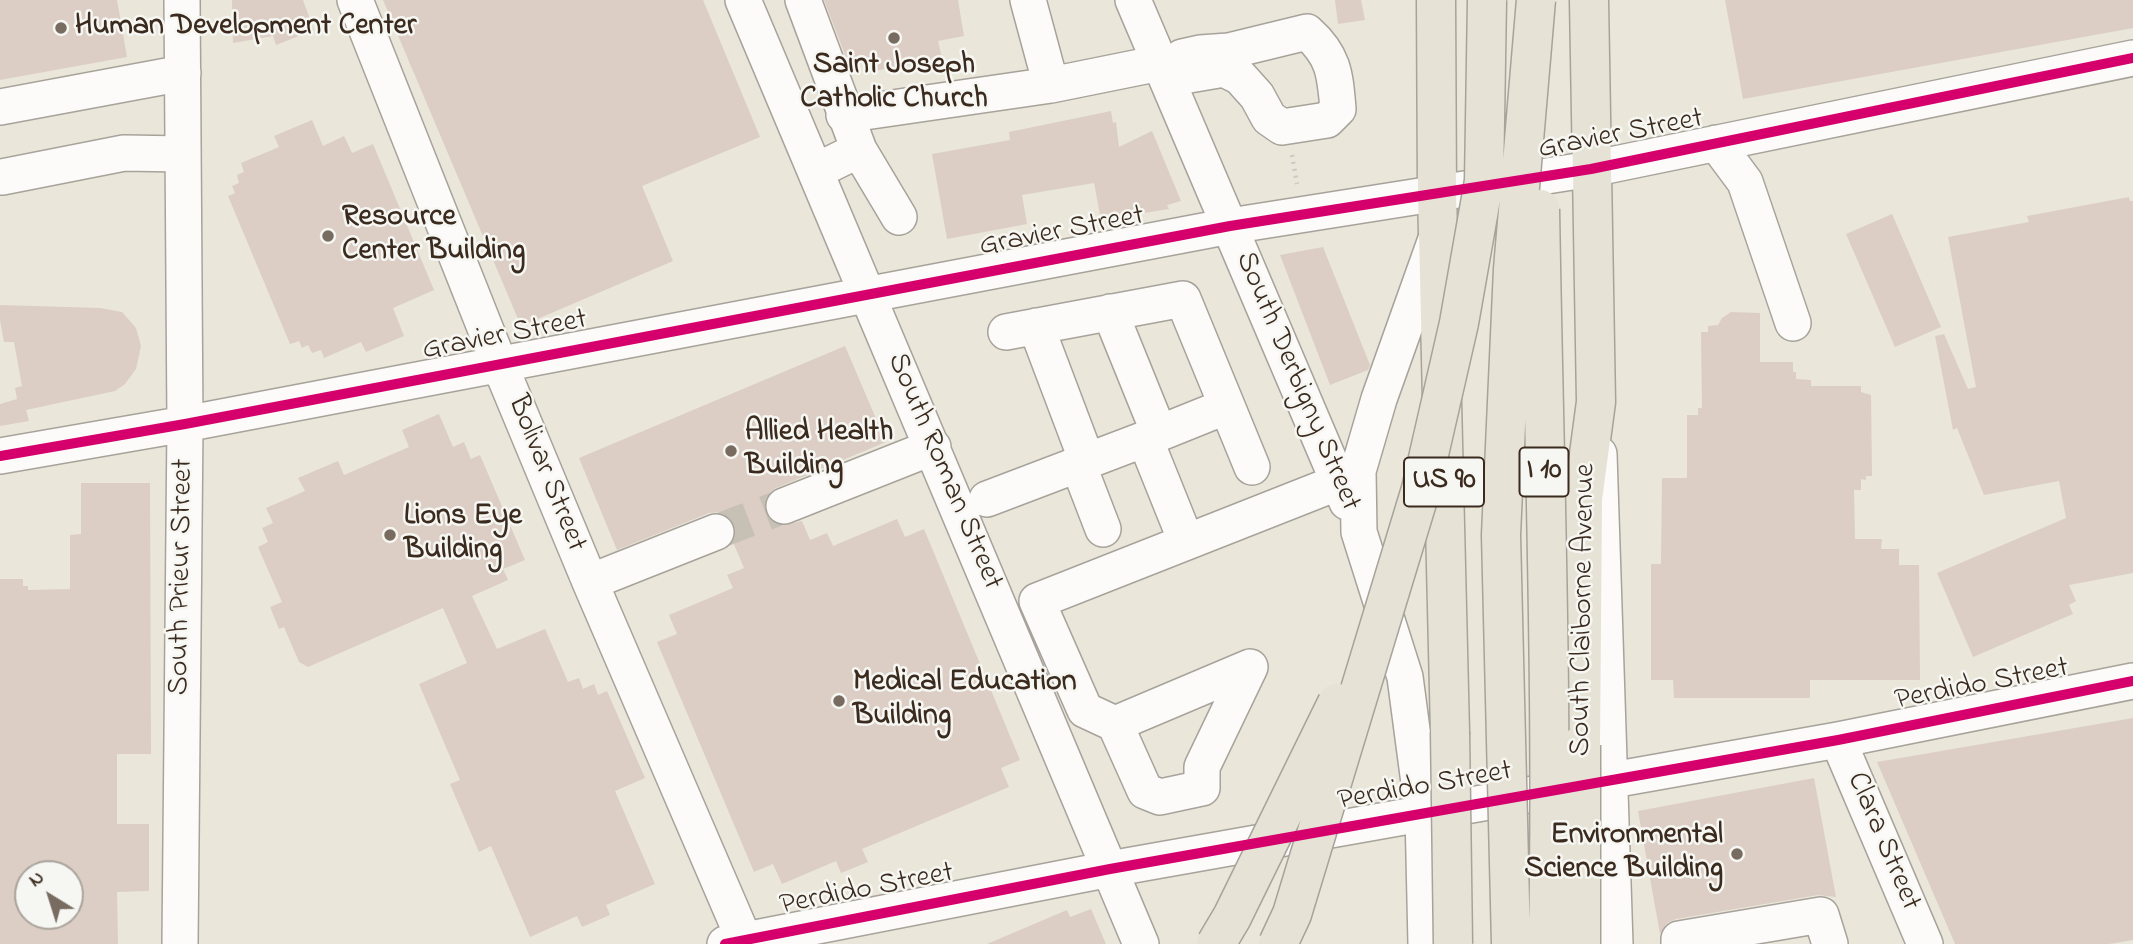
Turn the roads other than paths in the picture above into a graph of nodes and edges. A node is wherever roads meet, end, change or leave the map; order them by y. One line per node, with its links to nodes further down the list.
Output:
1 (183, 0): 13 (street, South Prieur Street)
2 (355, 0): 30 (street, Bolivar Street)
3 (743, 0): 21 (street, South Roman Street)
4 (803, 0): 16 (street)
5 (1028, 0): 14 (street)
6 (1133, 0): 12 (street, South Derbigny Street)
7 (1436, 0): 23 (main road, US 90)
8 (1487, 0): 47 (main road, bridge)
9 (1536, 0): 61 (main road, bridge); 62 (main road, I 10, bridge)
10 (1589, 0): 20 (main road, South Claiborne Avenue)
11 (2133, 58): 17 (street, Gravier Street)
12 (1167, 69): 14 (street); 25 (street, South Derbigny Street)
13 (183, 74): 15 (street); 19 (street, South Prieur Street)
14 (1051, 85): 16 (street)
15 (0, 107)
16 (844, 115): 18 (street)
17 (1716, 143): 20 (street, Gravier Street); 29 (street)
18 (859, 150): 21 (street); 24 (street)
19 (183, 154): 22 (street); 33 (street, South Prieur Street)
20 (1591, 169): 23 (street, Gravier Street); 31 (main road, South Claiborne Avenue)
21 (816, 171): 27 (street, South Roman Street)
22 (2, 177)
23 (1437, 193): 25 (street, Gravier Street); 26 (main road, US 90)
24 (899, 217)
25 (1230, 226): 27 (street, Gravier Street); 39 (street, South Derbigny Street)
26 (1438, 232): 44 (street); 60 (main road, US 90, bridge)
27 (869, 295): 30 (street, Gravier Street); 35 (street, South Roman Street)
28 (1110, 312): 32 (street); 34 (street); 37 (street)
29 (1793, 323)
30 (499, 363): 33 (street, Gravier Street); 46 (street, Bolivar Street)
31 (1596, 402): 51 (street, South Claiborne Avenue); 63 (main road, South Claiborne Avenue, bridge)
32 (1227, 406): 34 (street); 38 (street)
33 (185, 424): 36 (street, Gravier Street); 55 (street, South Prieur Street)
34 (1152, 436): 37 (street); 45 (street)
35 (933, 447): 41 (street); 53 (street, South Roman Street)
36 (0, 456)
37 (1082, 463): 40 (street); 42 (street)
38 (1252, 467)
39 (1339, 482): 44 (street, South Derbigny Street); 45 (street)
40 (987, 499)
41 (784, 506)
42 (1103, 528)
43 (716, 532): 46 (street)
44 (1359, 532): 52 (street)
45 (1186, 541): 49 (street)
46 (590, 582): 54 (street, Bolivar Street)
47 (1385, 607): 57 (main road, bridge); 58 (main road, bridge)
48 (2133, 681): 50 (street, Perdido Street)
49 (1115, 724)
50 (1838, 740): 51 (street, Perdido Street); 67 (street, Clara Street)
51 (1609, 780): 52 (street, Perdido Street); 64 (street, South Claiborne Avenue)
52 (1423, 813): 53 (street, Perdido Street); 59 (street)
53 (1110, 869): 54 (street, Perdido Street); 56 (street, South Roman Street)
54 (738, 943)
55 (180, 944)
56 (1141, 944)
57 (1216, 944)
58 (1278, 944)
59 (1426, 944)
60 (1453, 944)
61 (1511, 944)
62 (1548, 944)
63 (1581, 944)
64 (1615, 944)
65 (1679, 944): 66 (street)
66 (1830, 944)
67 (1925, 944)

